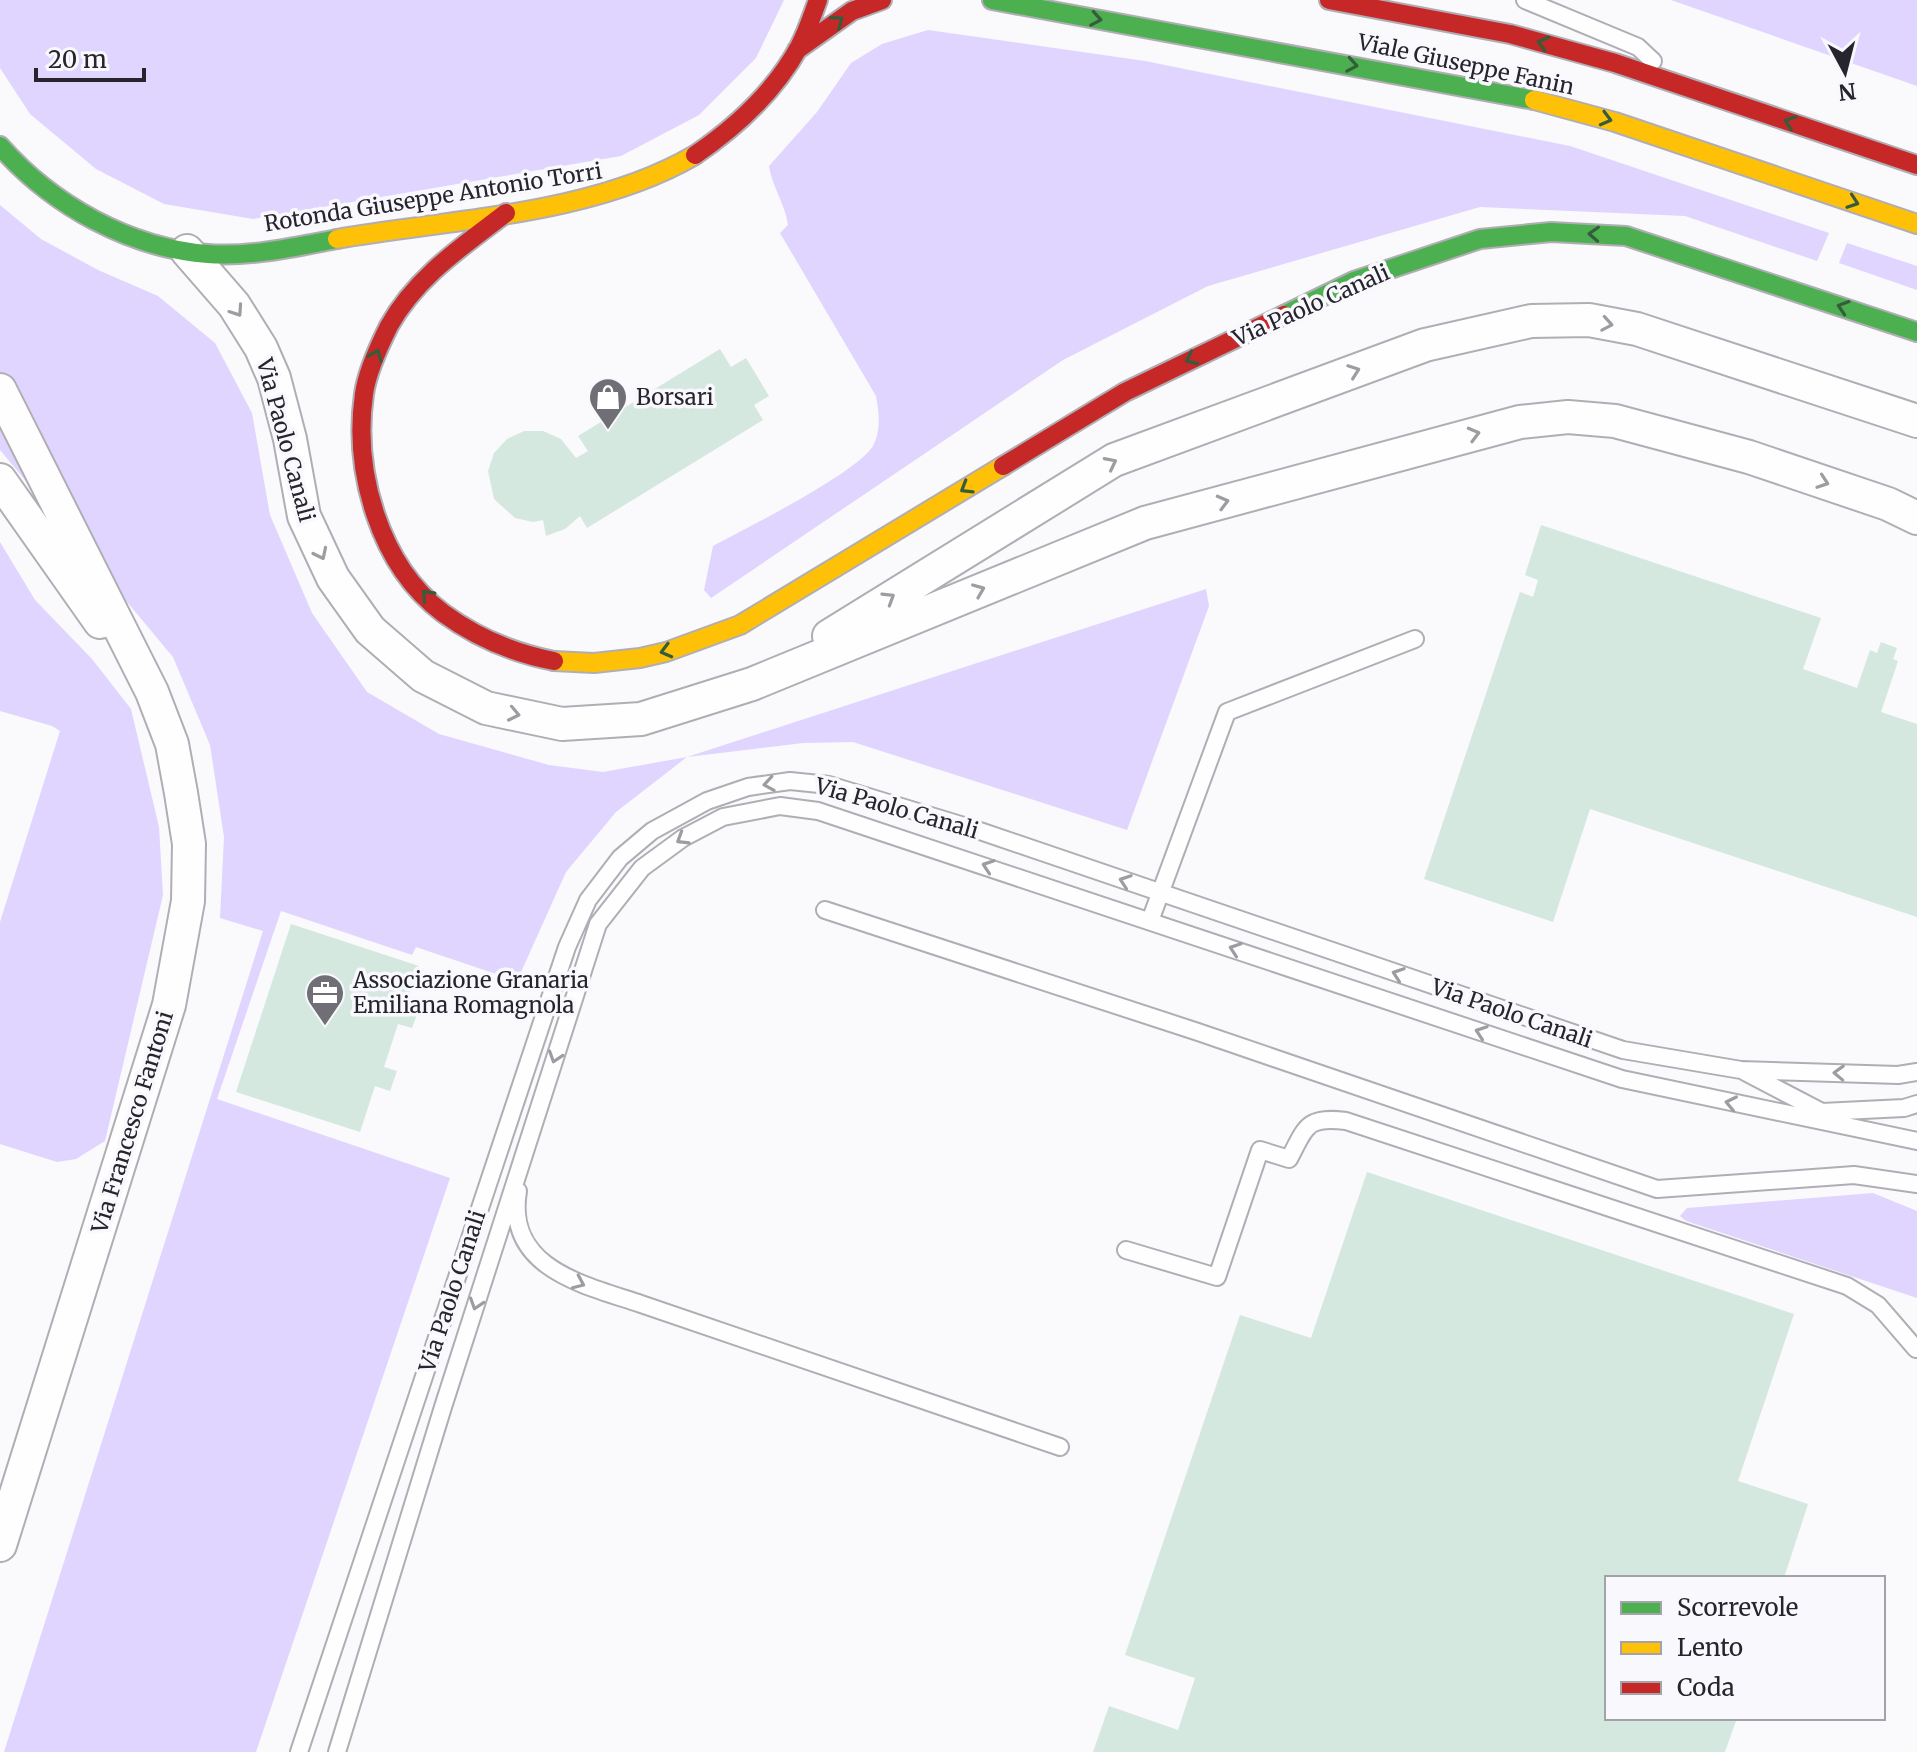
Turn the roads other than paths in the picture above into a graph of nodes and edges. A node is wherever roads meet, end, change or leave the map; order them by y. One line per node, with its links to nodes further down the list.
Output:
1 (818, 0): 6 (main road, Rotonda Giuseppe Antonio Torri)
2 (882, 0): 6 (main road, one-way to 2)
3 (992, 0): 11 (main road, Viale Giuseppe Fanin, one-way to 11)
4 (1329, 0): 7 (main road, Viale Giuseppe Fanin, one-way to 4)
5 (1525, 0): 7 (lane)
6 (797, 50): 10 (main road, Rotonda Giuseppe Antonio Torri)
7 (1682, 85): 9 (main road, Viale Giuseppe Fanin, one-way to 7)
8 (0, 146): 12 (main road, Rotonda Giuseppe Antonio Torri)
9 (1917, 165)
10 (506, 213): 12 (main road, Rotonda Giuseppe Antonio Torri); 13 (main road, Via Paolo Canali, one-way to 10)
11 (1917, 224)
12 (187, 251): 19 (street, Via Paolo Canali, one-way to 19)
13 (1917, 332)
14 (0, 390): 20 (street, Via Francesco Fantoni)
15 (1917, 421): 19 (street, one-way to 15)
16 (0, 480): 20 (street, Via Francesco Fantoni)
17 (1917, 518): 19 (street, Via Paolo Canali, one-way to 17)
18 (1415, 639): 21 (lane)
19 (752, 684)
20 (152, 692): 33 (street, Via Francesco Fantoni)
21 (1161, 893): 23 (lane); 24 (lane, Via Paolo Canali, one-way to 21); 34 (lane, Via Paolo Canali, one-way to 34)
22 (825, 910): 29 (lane)
23 (1150, 921): 27 (lane, one-way to 23); 28 (lane, one-way to 28)
24 (1741, 1070): 25 (lane, Via Paolo Canali, one-way to 24); 26 (lane)
25 (1917, 1072)
26 (1917, 1104)
27 (1917, 1141)
28 (525, 1151): 32 (lane, one-way to 32); 35 (lane, one-way to 35)
29 (1917, 1184)
30 (1126, 1250): 31 (lane)
31 (1916, 1349)
32 (1060, 1447)
33 (0, 1545)
34 (299, 1752)
35 (337, 1752)

